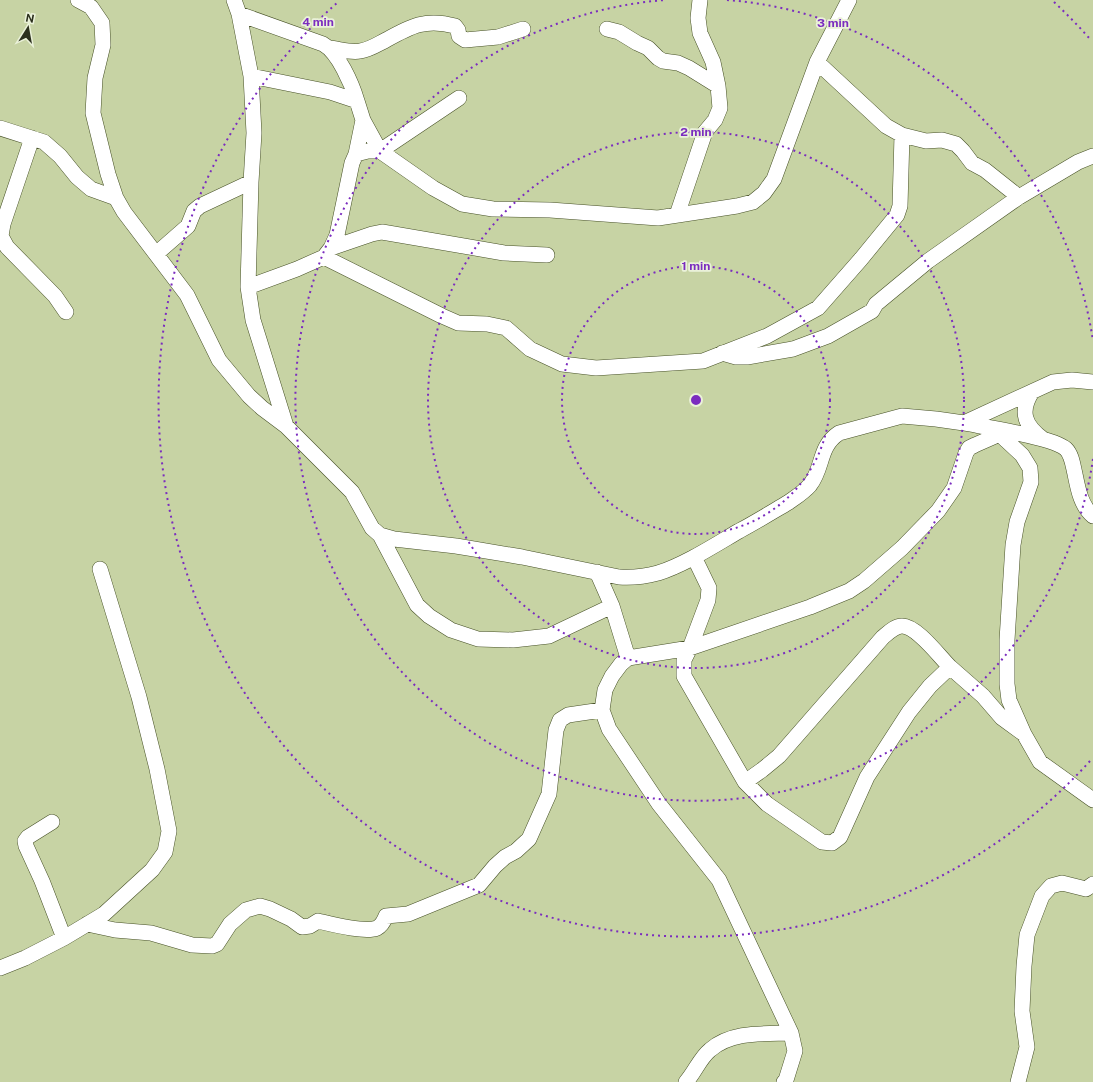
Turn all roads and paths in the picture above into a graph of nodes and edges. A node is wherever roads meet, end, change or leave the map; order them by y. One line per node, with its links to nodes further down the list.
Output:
1 (78, 0): 22 (street)
2 (700, 0): 10 (street)
3 (849, 0): 8 (street)
4 (237, 7): 7 (street); 9 (street)
5 (523, 29): 7 (street)
6 (608, 29): 10 (street)
7 (330, 48): 12 (street)
8 (817, 62): 15 (street); 23 (street)
9 (250, 76): 12 (street); 20 (street)
10 (718, 86): 23 (street)
11 (459, 98): 17 (street)
12 (357, 101): 13 (street)
13 (363, 120): 17 (street); 18 (street)
14 (0, 128): 16 (street)
15 (902, 135): 21 (street); 29 (street)
16 (32, 138): 22 (street); 28 (street)
17 (380, 151): 18 (street); 23 (street)
18 (356, 154): 24 (street)
19 (1093, 156): 21 (street)
20 (251, 182): 25 (street); 27 (street)
21 (1019, 197): 29 (street)
22 (116, 198): 25 (street)
23 (677, 215)
24 (327, 252): 26 (street); 27 (street); 29 (street)
25 (156, 254): 33 (street)
26 (547, 255)
27 (248, 287): 33 (street)
28 (66, 312)
29 (722, 354)
30 (1093, 382): 31 (street)
31 (1032, 392): 32 (street); 35 (street)
32 (964, 424): 34 (street); 38 (street)
33 (286, 426): 37 (street)
34 (997, 432): 35 (street); 42 (street); 46 (street)
35 (1043, 439): 36 (street)
36 (1093, 516)
37 (380, 536): 40 (street); 41 (street)
38 (694, 557): 40 (street); 42 (street)
39 (100, 569): 51 (street)
40 (597, 572): 41 (street)
41 (612, 606): 43 (street)
42 (690, 648): 43 (street); 47 (street)
43 (628, 658): 45 (street)
44 (950, 667): 46 (street); 47 (street); 47 (street)
45 (602, 710): 51 (street); 54 (street)
46 (1024, 734): 48 (street)
47 (745, 782)
48 (1093, 800)
49 (52, 822): 52 (street)
50 (1093, 884): 57 (street)
51 (87, 924): 52 (street)
52 (64, 938): 53 (street)
53 (0, 968)
54 (791, 1033): 55 (street); 56 (street)
55 (686, 1082)
56 (784, 1082)
57 (1018, 1082)

